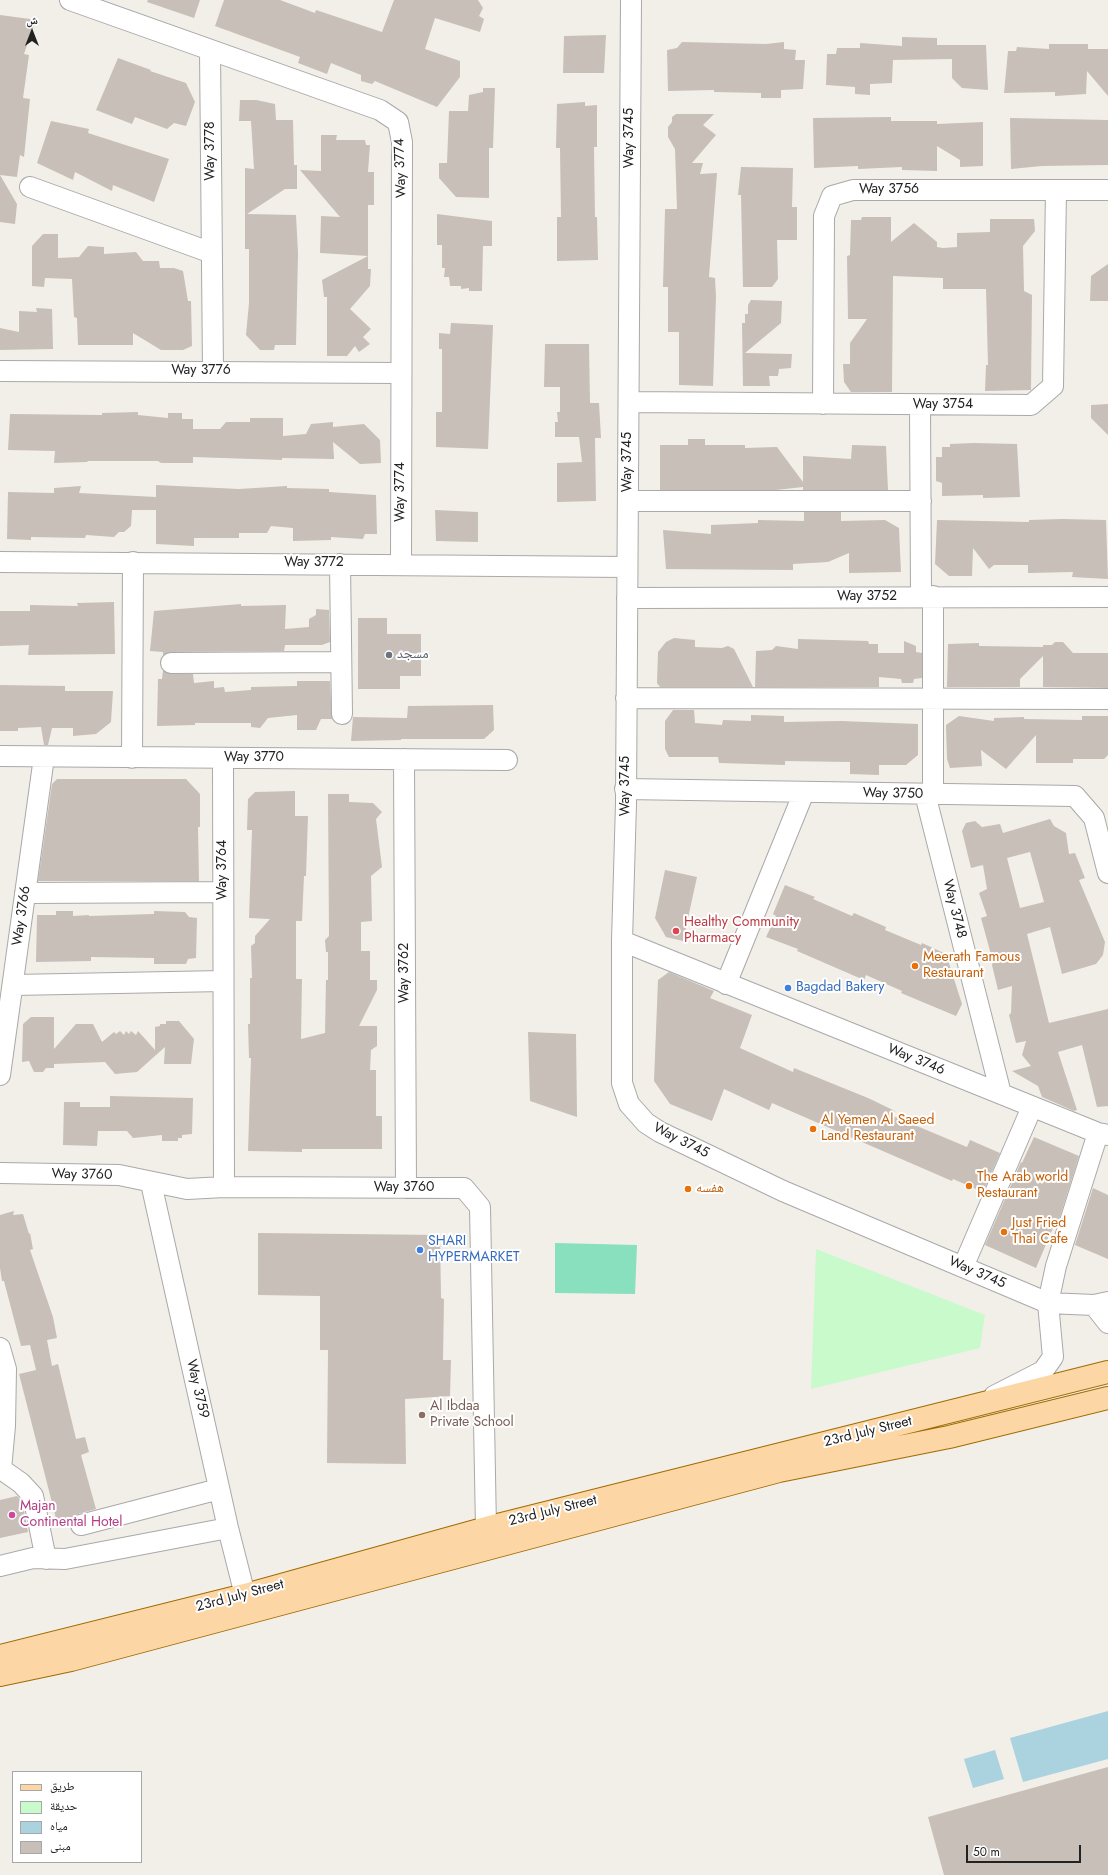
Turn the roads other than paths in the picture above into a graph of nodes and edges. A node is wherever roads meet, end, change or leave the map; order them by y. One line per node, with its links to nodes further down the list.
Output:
1 (70, 0): 3 (street, Way 3774)
2 (631, 0): 11 (street, Way 3745)
3 (210, 50): 7 (street, Way 3778); 10 (street, Way 3774)
4 (30, 187): 7 (street)
5 (1056, 190): 6 (street, Way 3756); 12 (street, Way 3756); 13 (street, Way 3754)
6 (1108, 190)
7 (212, 253): 9 (street, Way 3778)
8 (0, 371): 9 (street, Way 3776)
9 (213, 371): 10 (street, Way 3776)
10 (401, 373): 19 (street, Way 3774)
11 (629, 402): 12 (street, Way 3754); 14 (street, Way 3745)
12 (823, 404): 13 (street, Way 3754)
13 (920, 405): 15 (street, Way 3748)
14 (628, 501): 15 (street); 20 (street, Way 3745)
15 (921, 501): 21 (street, Way 3748)
16 (0, 562): 17 (street, Way 3772)
17 (133, 562): 18 (street, Way 3772); 32 (street)
18 (340, 564): 19 (street, Way 3772); 24 (street)
19 (401, 564): 20 (street, Way 3772)
20 (627, 567): 23 (street, Way 3745)
21 (927, 596): 22 (street, Way 3752); 23 (street, Way 3752); 27 (street, Way 3748)
22 (1108, 597)
23 (627, 598): 26 (street, Way 3745)
24 (341, 662): 25 (street); 29 (street)
25 (171, 663)
26 (626, 698): 27 (street); 36 (street, Way 3745)
27 (933, 699): 28 (street); 38 (street, Way 3748)
28 (1108, 699)
29 (342, 714)
30 (0, 756): 31 (street, Way 3770)
31 (44, 757): 32 (street, Way 3770); 41 (street, Way 3766)
32 (132, 758): 33 (street, Way 3770)
33 (223, 758): 34 (street, Way 3770); 40 (street, Way 3764)
34 (404, 759): 35 (street, Way 3770); 53 (street, Way 3762)
35 (507, 760)
36 (625, 789): 37 (street, Way 3750); 42 (street, Way 3745)
37 (804, 792): 38 (street, Way 3750); 44 (street)
38 (929, 794): 39 (street, Way 3750); 47 (street, Way 3748)
39 (1108, 873)
40 (223, 892): 41 (street); 43 (street, Way 3764)
41 (25, 894): 45 (street, Way 3766)
42 (622, 941): 44 (street, Way 3746); 54 (street, Way 3745)
43 (223, 981): 45 (street); 52 (street, Way 3764)
44 (726, 984): 47 (street, Way 3746)
45 (13, 985): 46 (street, Way 3766)
46 (0, 1075)
47 (1001, 1094): 48 (street, Way 3746)
48 (1032, 1107): 49 (street, Way 3746); 54 (street)
49 (1103, 1134): 55 (street)
50 (0, 1173): 51 (street, Way 3760)
51 (151, 1183): 52 (street, Way 3760); 62 (street, Way 3759)
52 (224, 1187): 53 (street, Way 3760)
53 (406, 1188): 65 (street, Way 3760)
54 (963, 1267): 55 (street, Way 3745)
55 (1048, 1303): 56 (street); 61 (street)
56 (1101, 1303): 57 (street)
57 (1108, 1323)
58 (0, 1348): 66 (street)
59 (1108, 1372): 61 (main road, 23rd July Street)
60 (1108, 1398): 70 (main road, 23rd July Street)
61 (976, 1405): 65 (main road, 23rd July Street)
62 (219, 1489): 63 (street); 64 (street, Way 3759)
63 (81, 1525)
64 (228, 1528): 66 (street); 68 (street, Way 3759)
65 (486, 1528): 68 (main road, 23rd July Street)
66 (46, 1559): 67 (street)
67 (0, 1566)
68 (245, 1595): 69 (main road, 23rd July Street)
69 (0, 1656)
70 (0, 1675)

